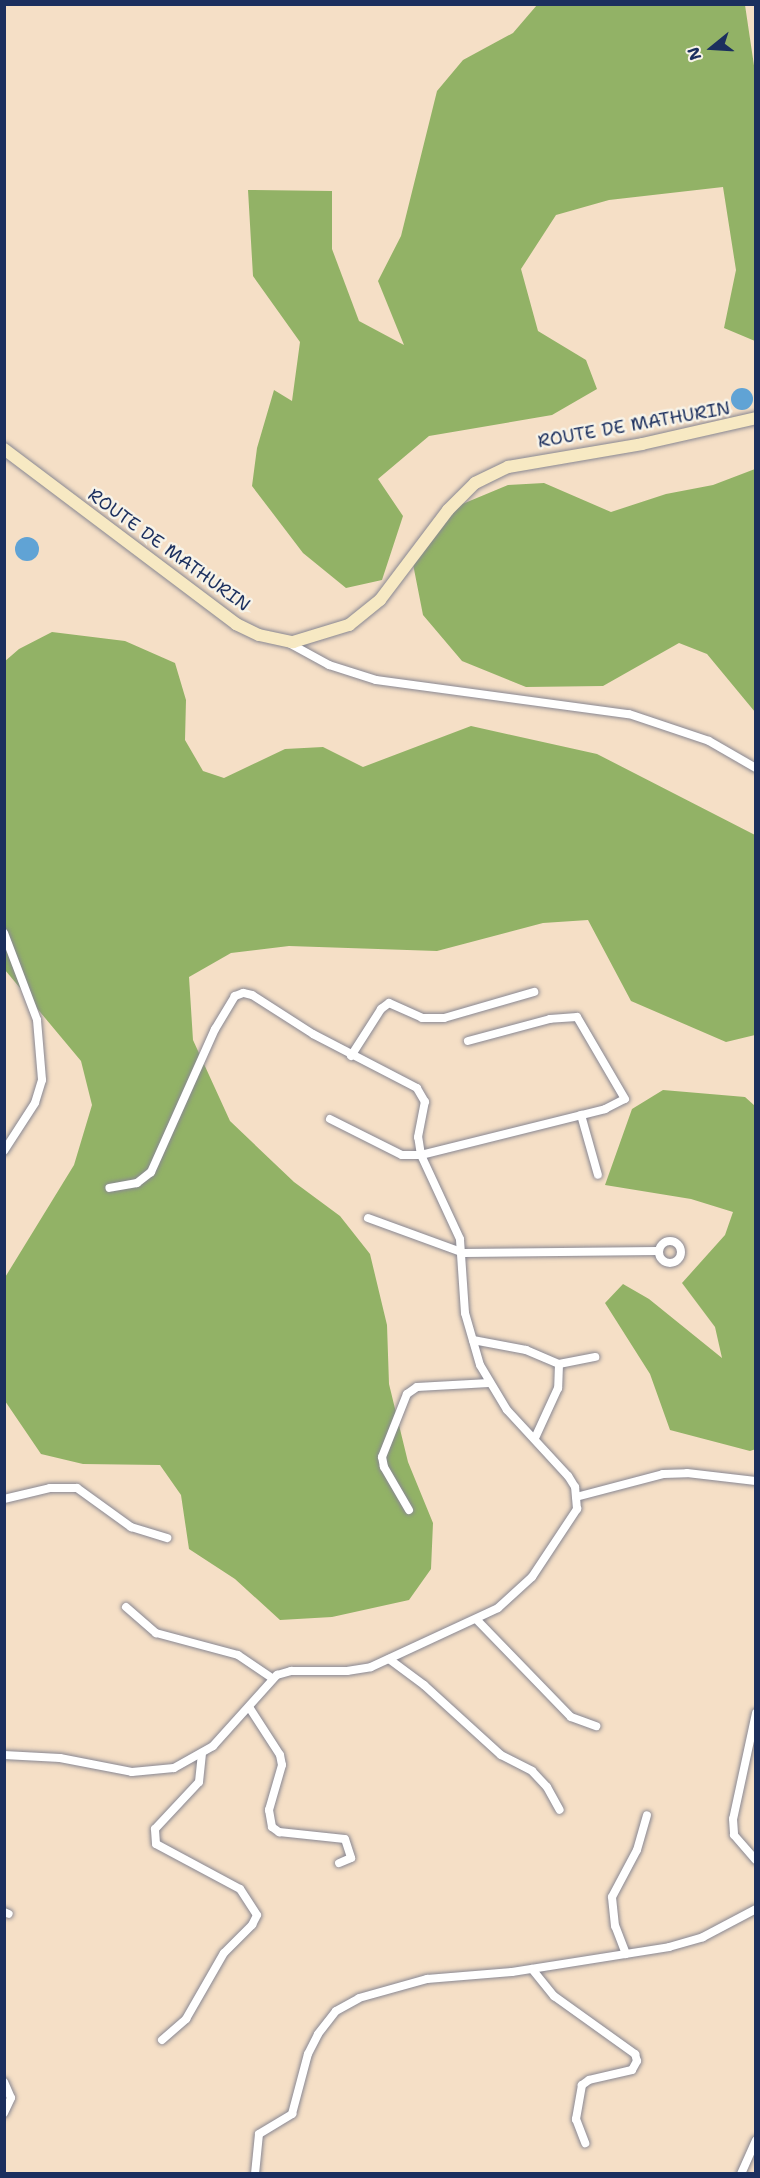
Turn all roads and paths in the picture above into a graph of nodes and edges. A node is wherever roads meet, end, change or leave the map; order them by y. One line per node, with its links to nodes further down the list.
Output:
1 (756, 418): 3 (street, ROUTE DE MATHURIN)
2 (5, 449): 3 (street, ROUTE DE MATHURIN)
3 (285, 641): 4 (street)
4 (756, 768)
5 (4, 933): 11 (street)
6 (534, 993): 8 (street)
7 (468, 1041): 9 (street)
8 (351, 1056): 12 (street); 14 (street)
9 (581, 1115): 12 (street); 13 (street)
10 (330, 1119): 12 (street)
11 (4, 1151)
12 (421, 1155): 17 (street)
13 (598, 1175)
14 (109, 1188)
15 (368, 1218): 17 (street)
16 (658, 1251): 17 (street)
17 (464, 1253): 18 (street)
18 (473, 1340): 20 (street); 21 (street)
19 (595, 1356): 20 (street)
20 (559, 1365): 22 (street)
21 (489, 1383): 22 (street); 26 (street)
22 (535, 1438): 24 (street)
23 (756, 1481): 24 (street)
24 (576, 1497): 29 (street)
25 (4, 1499): 27 (street)
26 (409, 1510)
27 (167, 1538)
28 (126, 1607): 31 (street)
29 (477, 1620): 30 (street); 34 (street)
30 (389, 1659): 31 (street); 37 (street)
31 (272, 1678): 32 (street)
32 (249, 1707): 36 (street); 40 (street)
33 (756, 1713): 39 (street)
34 (596, 1726)
35 (4, 1755): 36 (street)
36 (202, 1755): 44 (street)
37 (560, 1810)
38 (647, 1815): 42 (street)
39 (756, 1860)
40 (339, 1863)
41 (756, 1909): 42 (street)
42 (626, 1954): 43 (street)
43 (532, 1969): 48 (street); 49 (street)
44 (162, 2040)
45 (4, 2082): 46 (street)
46 (4, 2113)
47 (756, 2140): 50 (street)
48 (585, 2144)
49 (255, 2174)
50 (741, 2174)

